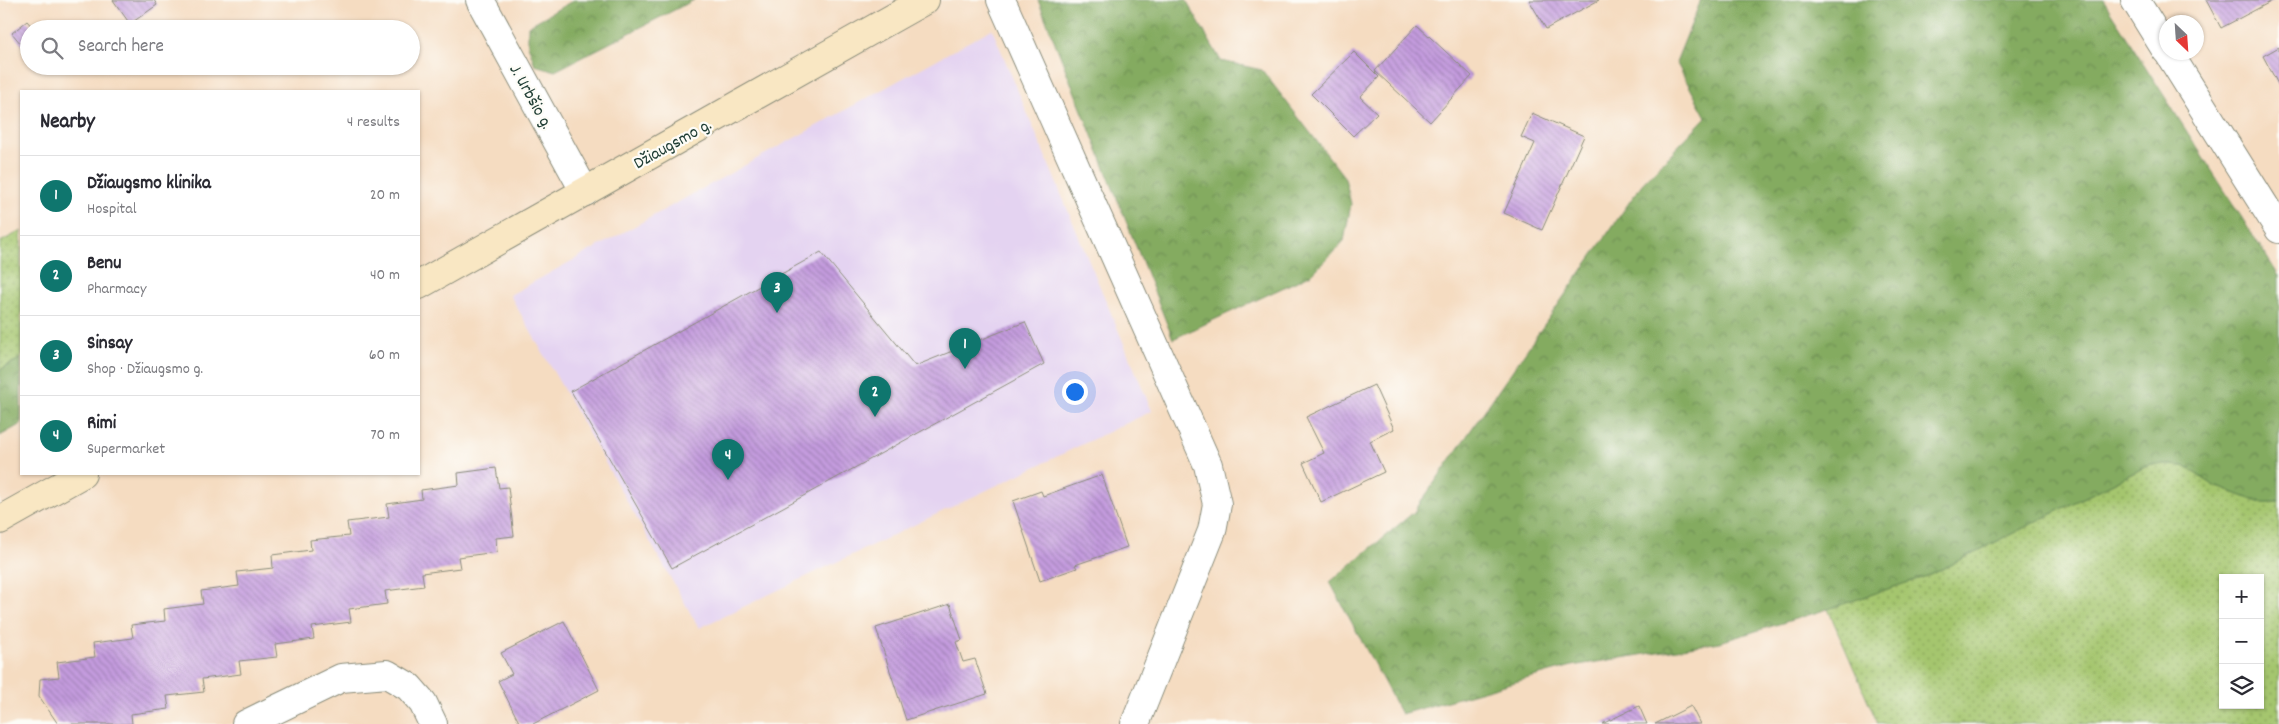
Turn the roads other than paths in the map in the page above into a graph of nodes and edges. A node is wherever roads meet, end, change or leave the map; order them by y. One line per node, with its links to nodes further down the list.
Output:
1 (480, 0): 7 (street, J. Urbšio g.)
2 (925, 0): 7 (street, Džiaugsmo g.)
3 (1001, 0): 14 (street)
4 (2135, 0): 5 (street)
5 (2159, 38)
6 (2173, 60): 8 (street)
7 (585, 192): 9 (street, Džiaugsmo g.)
8 (2279, 229)
9 (420, 284)
10 (80, 475): 11 (street)
11 (0, 520)
12 (246, 724): 13 (street)
13 (433, 724)
14 (1135, 724)

